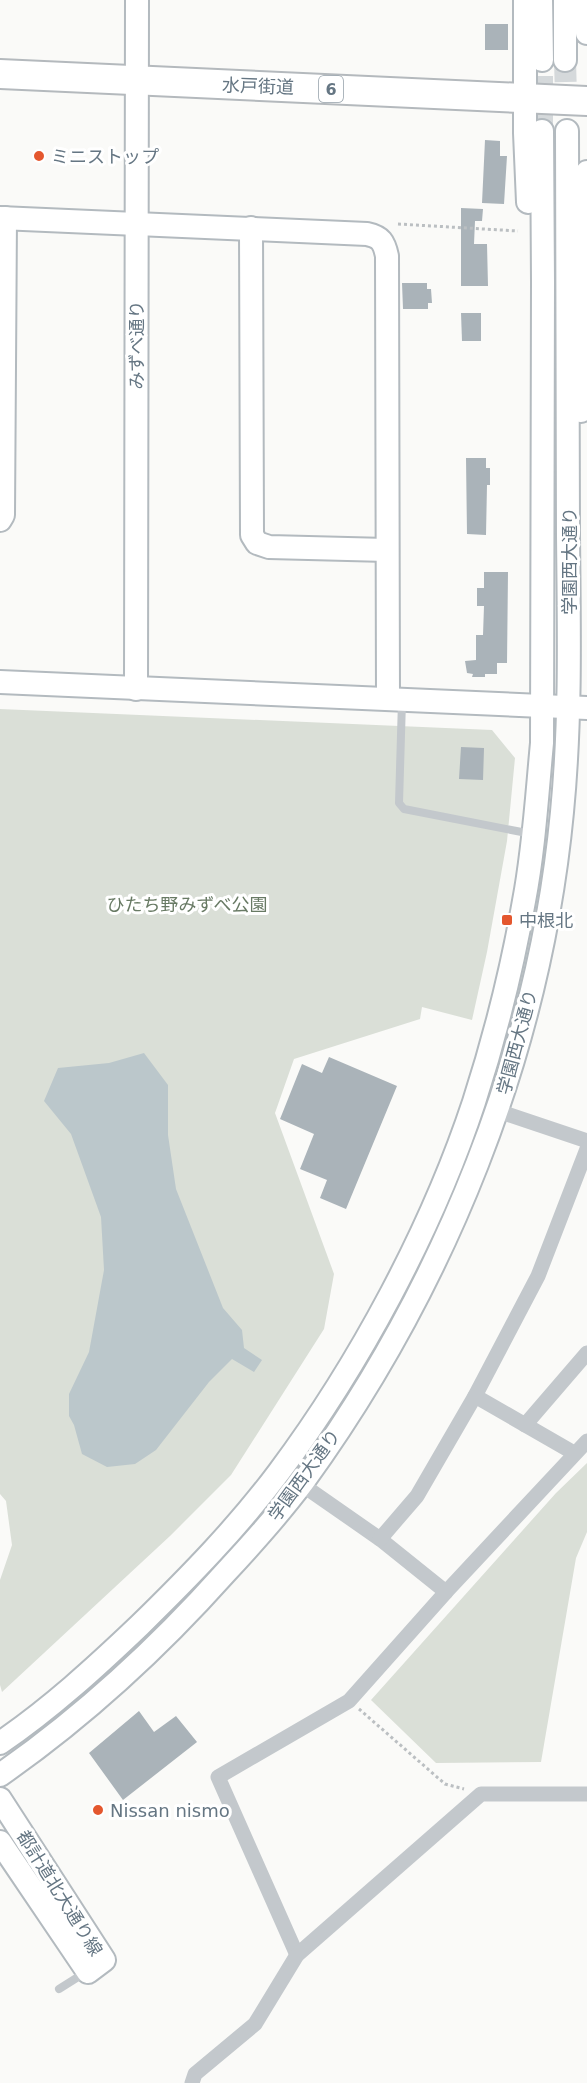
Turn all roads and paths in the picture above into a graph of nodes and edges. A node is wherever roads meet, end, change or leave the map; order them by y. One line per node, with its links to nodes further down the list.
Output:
1 (137, 0): 10 (main road, みずべ通り)
2 (525, 0): 11 (main road)
3 (541, 0): 7 (main road)
4 (565, 0): 8 (main road)
5 (587, 0): 6 (main road)
6 (587, 33)
7 (542, 60)
8 (565, 60)
9 (0, 74): 10 (highway, 水戸街道 / 6)
10 (138, 80): 11 (highway, 水戸街道 / 6); 17 (main road, みずべ通り)
11 (524, 98): 12 (highway, 水戸街道 / 6); 23 (main road)
12 (587, 101)
13 (542, 131): 23 (main road, 学園西大通り)
14 (567, 131): 21 (main road, 学園西大通り)
15 (587, 172): 21 (main road)
16 (2, 218): 17 (main road); 22 (main road)
17 (136, 223): 19 (main road); 26 (main road, みずべ通り)
18 (398, 224): 20 (path)
19 (251, 228): 24 (main road); 24 (main road)
20 (518, 231)
21 (568, 483): 29 (main road, 学園西大通り)
22 (0, 520)
23 (543, 536): 28 (main road, 学園西大通り)
24 (387, 550): 27 (main road)
25 (0, 682): 26 (main road)
26 (136, 689): 27 (main road)
27 (395, 698): 28 (main road); 30 (lane)
28 (543, 706): 29 (main road); 30 (main road, 学園西大通り)
29 (577, 708): 31 (main road, 学園西大通り)
30 (533, 834): 43 (main road, 学園西大通り)
31 (498, 1111): 32 (street); 39 (main road, 学園西大通り)
32 (587, 1141)
33 (587, 1149): 35 (street)
34 (587, 1353): 36 (street)
35 (475, 1396): 36 (street); 40 (street)
36 (525, 1425): 38 (street)
37 (587, 1440): 38 (street)
38 (574, 1453): 41 (street)
39 (301, 1484): 40 (street); 44 (main road, 学園西大通り)
40 (380, 1539): 41 (street)
41 (447, 1592): 42 (street)
42 (350, 1701): 45 (path); 49 (street)
43 (0, 1743)
44 (0, 1775)
45 (481, 1794): 46 (street); 49 (street)
46 (587, 1794)
47 (0, 1799): 50 (main road, 都計道北大通り線)
48 (0, 1842): 50 (main road, 都計道北大通り線)
49 (297, 1955): 52 (street)
50 (88, 1972): 51 (lane)
51 (59, 1989)
52 (192, 2083)

